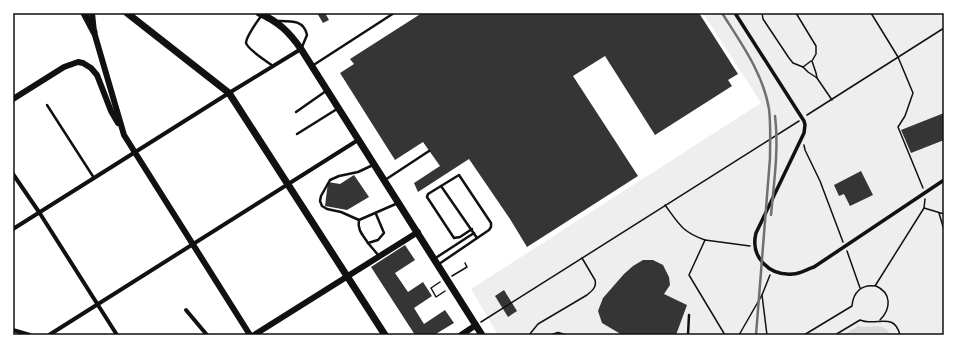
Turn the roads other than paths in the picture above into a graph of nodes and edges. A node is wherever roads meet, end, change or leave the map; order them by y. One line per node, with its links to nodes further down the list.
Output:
1 (84, 13): 7 (main road)
2 (92, 13): 7 (street)
3 (126, 13): 12 (main road)
4 (394, 13): 10 (lane)
5 (735, 13): 26 (street)
6 (266, 16): 8 (main road); 8 (lane); 9 (lane)
7 (94, 32): 18 (street)
8 (301, 50): 9 (street); 10 (main road)
9 (273, 66): 12 (street)
10 (311, 66): 11 (main road)
11 (327, 91): 15 (main road); 16 (lane)
12 (229, 93): 21 (street); 27 (main road)
13 (13, 99): 18 (street)
14 (47, 105): 24 (lane)
15 (338, 108): 17 (lane); 19 (main road)
16 (296, 112)
17 (297, 134)
18 (124, 135): 21 (street)
19 (358, 140): 22 (main road); 27 (street)
20 (429, 151): 25 (lane)
21 (135, 152): 24 (street); 39 (street)
22 (374, 165): 25 (main road); 32 (lane)
23 (13, 174): 30 (street)
24 (94, 178): 30 (street)
25 (384, 180): 29 (main road)
26 (944, 180)
27 (288, 184): 39 (street); 42 (main road)
28 (441, 186): 34 (lane); 34 (lane); 37 (lane)
29 (399, 203): 31 (lane); 35 (main road)
30 (39, 212): 33 (street); 43 (street)
31 (376, 214): 32 (lane); 38 (lane)
32 (359, 220): 38 (lane)
33 (13, 229)
34 (472, 229): 36 (lane)
35 (418, 232): 40 (street); 41 (main road)
36 (474, 233): 37 (lane); 41 (lane)
37 (478, 238): 41 (lane)
38 (368, 243): 40 (lane)
39 (193, 244): 43 (street); 52 (street)
40 (379, 256): 42 (street)
41 (436, 262): 46 (main road)
42 (348, 276): 53 (street); 54 (main road)
43 (98, 303): 49 (street); 50 (street)
44 (186, 310): 51 (street)
45 (689, 315): 59 (lane)
46 (476, 326): 55 (street); 56 (main road)
47 (13, 330): 48 (street)
48 (30, 335)
49 (49, 335)
50 (117, 335)
51 (207, 335)
52 (250, 335)
53 (254, 335)
54 (385, 335)
55 (461, 335)
56 (482, 335)
57 (552, 335): 58 (lane)
58 (565, 335)
59 (688, 335)

